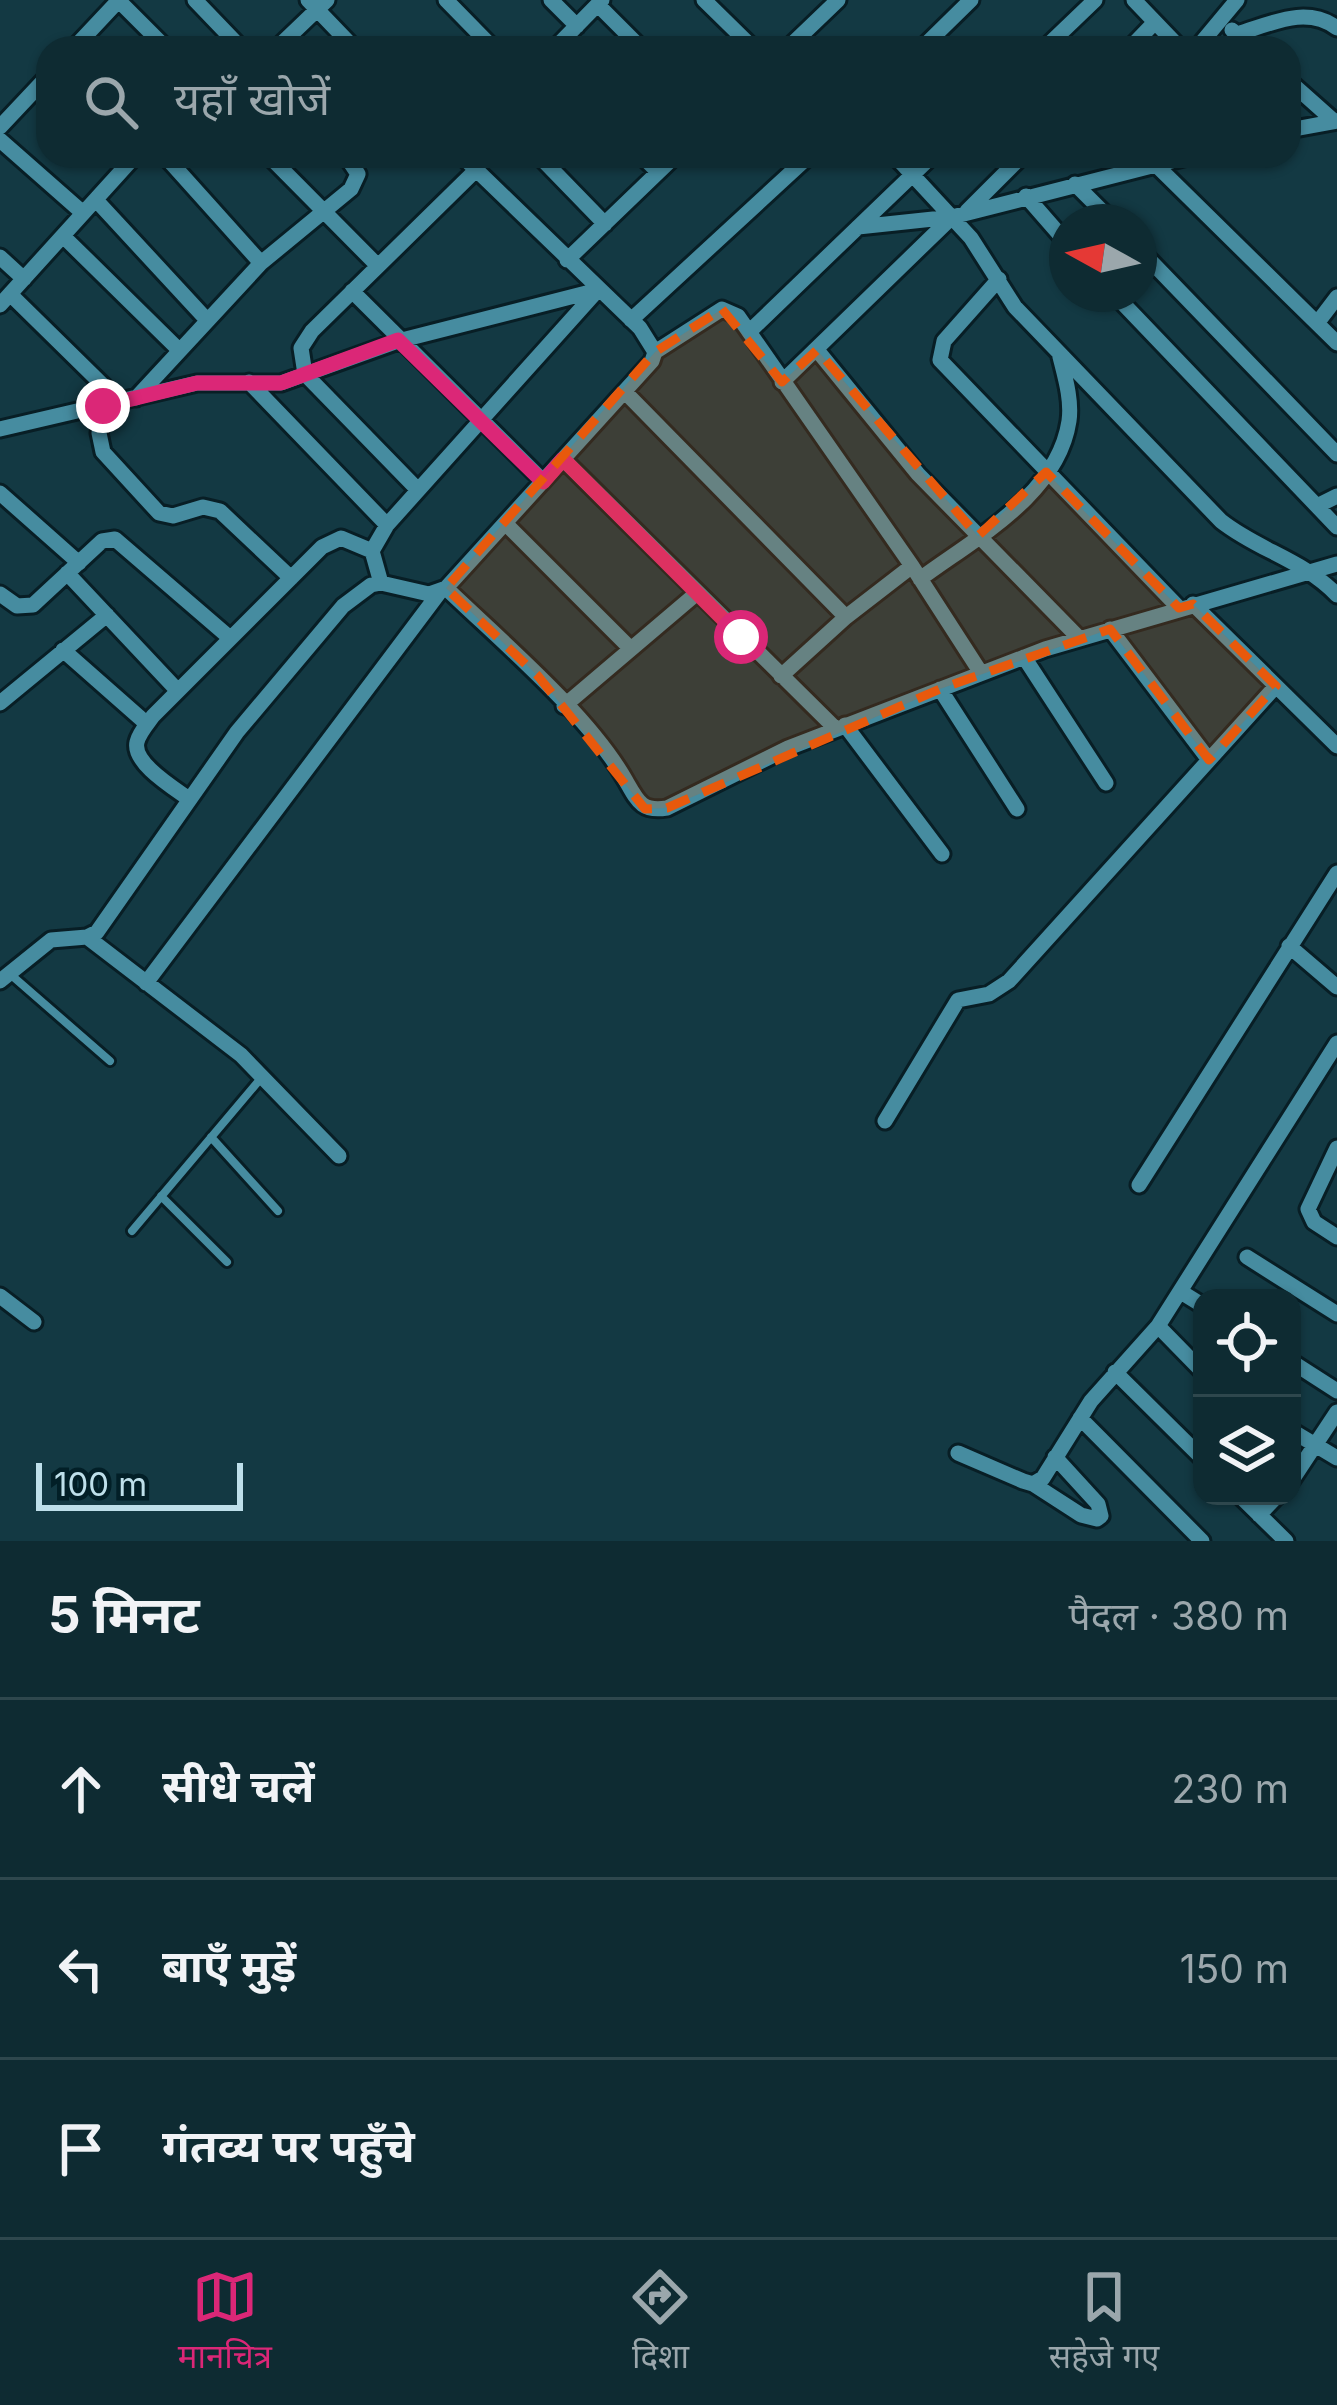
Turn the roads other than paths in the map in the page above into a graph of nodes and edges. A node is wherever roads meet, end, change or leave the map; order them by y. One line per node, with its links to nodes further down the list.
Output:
1 (119, 0): 20 (street); 21 (street)
2 (195, 0): 22 (street)
3 (446, 0): 25 (street)
4 (551, 0): 17 (street)
5 (704, 0): 28 (street)
6 (810, 0): 14 (street)
7 (838, 0): 14 (street)
8 (971, 0): 30 (street)
9 (1095, 0): 31 (street)
10 (1134, 0): 16 (street)
11 (1237, 0): 15 (street)
12 (600, 2): 17 (street); 27 (street)
13 (317, 4): 23 (street); 24 (street)
14 (824, 14): 29 (street)
15 (1221, 20): 19 (street); 34 (street)
16 (1156, 22): 32 (street); 33 (street)
17 (577, 26): 26 (street)
18 (1337, 28): 19 (street)
19 (1237, 34)
20 (85, 36)
21 (154, 36)
22 (230, 36)
23 (288, 36)
24 (344, 36)
25 (482, 36)
26 (567, 36)
27 (630, 36)
28 (741, 36)
29 (801, 36)
30 (934, 36)
31 (1058, 36)
32 (1142, 36)
33 (1169, 36)
34 (1207, 36)
35 (36, 89): 38 (street)
36 (1301, 91): 37 (street)
37 (1336, 121): 39 (street)
38 (0, 127)
39 (1301, 128)
40 (0, 140): 62 (street)
41 (124, 168): 59 (street)
42 (176, 168): 70 (street)
43 (280, 168): 61 (street)
44 (356, 168): 61 (street)
45 (551, 168): 65 (street)
46 (654, 168): 55 (street)
47 (662, 168): 55 (street)
48 (796, 168): 81 (street)
49 (906, 168): 56 (street)
50 (919, 168): 56 (street)
51 (1009, 168): 63 (street)
52 (1147, 168): 57 (street)
53 (1158, 168): 82 (street)
54 (476, 170): 69 (street); 71 (street)
55 (658, 172): 65 (street)
56 (912, 175): 63 (street); 66 (street)
57 (1076, 184): 58 (street); 60 (street)
58 (1026, 196): 63 (street); 64 (street)
59 (96, 200): 62 (street); 80 (street)
60 (1095, 204)
61 (321, 212): 70 (street); 71 (street)
62 (83, 213): 67 (street)
63 (958, 215): 66 (street); 74 (street); 87 (street)
64 (1049, 223)
65 (605, 224): 69 (street)
66 (858, 227): 83 (street)
67 (63, 236): 73 (street); 86 (street)
68 (0, 257): 73 (street)
69 (567, 260): 75 (street)
70 (261, 263): 80 (street)
71 (378, 266): 76 (street)
72 (1157, 268): 97 (street)
73 (24, 279): 78 (street)
74 (999, 279): 89 (street); 99 (street)
75 (598, 290): 81 (street); 84 (street); 95 (street)
76 (352, 291): 84 (street); 90 (street)
77 (1337, 297): 82 (street)
78 (5, 300): 94 (street)
79 (1131, 312): 104 (street)
80 (206, 319): 86 (street)
81 (631, 320): 88 (street)
82 (1318, 322): 85 (street)
83 (749, 332): 88 (street); 92 (street)
84 (398, 340): 90 (street); 95 (street)
85 (1337, 343)
86 (178, 349): 94 (street)
87 (817, 350): 92 (street); 108 (street)
88 (656, 352): 93 (street)
89 (1060, 354): 99 (street); 112 (street)
90 (305, 374): 91 (street); 101 (street)
91 (249, 382): 94 (street); 106 (street)
92 (782, 382): 113 (street)
93 (625, 392): 98 (street); 122 (street)
94 (119, 402): 96 (street); 114 (street)
95 (480, 422): 100 (street); 101 (street)
96 (0, 429)
97 (1337, 454)
98 (563, 459): 100 (street); 117 (street)
99 (1046, 472): 108 (street); 120 (street)
100 (543, 482): 105 (street)
101 (418, 490): 106 (street)
102 (0, 493): 111 (street)
103 (1337, 496): 104 (street)
104 (1316, 506): 107 (street)
105 (505, 523): 116 (street); 126 (street)
106 (387, 525): 109 (street)
107 (1337, 527)
108 (978, 536): 113 (street); 125 (street)
109 (372, 551): 114 (street); 115 (street)
110 (1337, 564): 112 (street)
111 (73, 568): 118 (street); 121 (street); 124 (street)
112 (1314, 571): 119 (street); 120 (street)
113 (916, 573): 122 (street); 129 (street)
114 (291, 578): 124 (street)
115 (381, 583): 116 (street); 141 (street)
116 (442, 590): 135 (street); 148 (street)
117 (697, 593): 126 (street); 130 (street)
118 (0, 594)
119 (1337, 595)
120 (1186, 606): 123 (street); 131 (street)
121 (106, 615): 127 (street); 133 (street)
122 (846, 617): 130 (street)
123 (1110, 629): 125 (street); 139 (street)
124 (230, 638): 133 (street)
125 (1079, 638): 128 (street)
126 (631, 649): 135 (street)
127 (63, 650): 134 (street); 136 (street)
128 (1024, 657): 129 (street); 140 (street)
129 (981, 673): 132 (street)
130 (781, 676): 137 (street)
131 (1276, 686): 138 (street); 139 (street)
132 (940, 689): 137 (street); 142 (street)
133 (177, 690): 136 (street)
134 (0, 703)
135 (564, 706): 137 (street)
136 (147, 724): 141 (street)
137 (841, 727): 143 (street)
138 (1337, 746)
139 (1208, 760): 153 (street)
140 (1106, 783)
141 (188, 800): 145 (street)
142 (1017, 809)
143 (942, 854)
144 (1337, 873): 146 (street)
145 (87, 937): 147 (street); 148 (street)
146 (1289, 946): 149 (street); 157 (street)
147 (5, 977): 151 (lane)
148 (146, 982): 152 (street)
149 (1337, 987)
150 (1337, 1043): 164 (street)
151 (110, 1061)
152 (263, 1076): 154 (lane); 156 (street)
153 (885, 1121)
154 (211, 1137): 158 (lane); 159 (lane)
155 (1335, 1155): 161 (street)
156 (338, 1156)
157 (1139, 1185)
158 (161, 1196): 160 (lane); 163 (lane)
159 (278, 1211)
160 (132, 1231)
161 (1337, 1238)
162 (1247, 1258): 167 (street)
163 (226, 1262)
164 (1181, 1292): 166 (street); 169 (street)
165 (0, 1296): 168 (street)
166 (1193, 1300)
167 (1337, 1314)
168 (34, 1322)
169 (1158, 1326): 170 (street); 172 (street)
170 (1193, 1362)
171 (1301, 1368): 173 (street)
172 (1115, 1372): 175 (street); 178 (street)
173 (1337, 1391)
174 (1337, 1412): 177 (street)
175 (1080, 1418): 180 (street); 187 (street)
176 (1301, 1436): 177 (street)
177 (1317, 1445): 181 (street); 182 (street)
178 (1193, 1449)
179 (958, 1453): 183 (street)
180 (1055, 1457): 183 (street); 183 (street)
181 (1337, 1458)
182 (1301, 1464)
183 (1033, 1484)
184 (1249, 1505): 186 (street)
185 (1268, 1505): 186 (street)
186 (1259, 1515): 188 (street)
187 (1202, 1541)
188 (1286, 1541)

